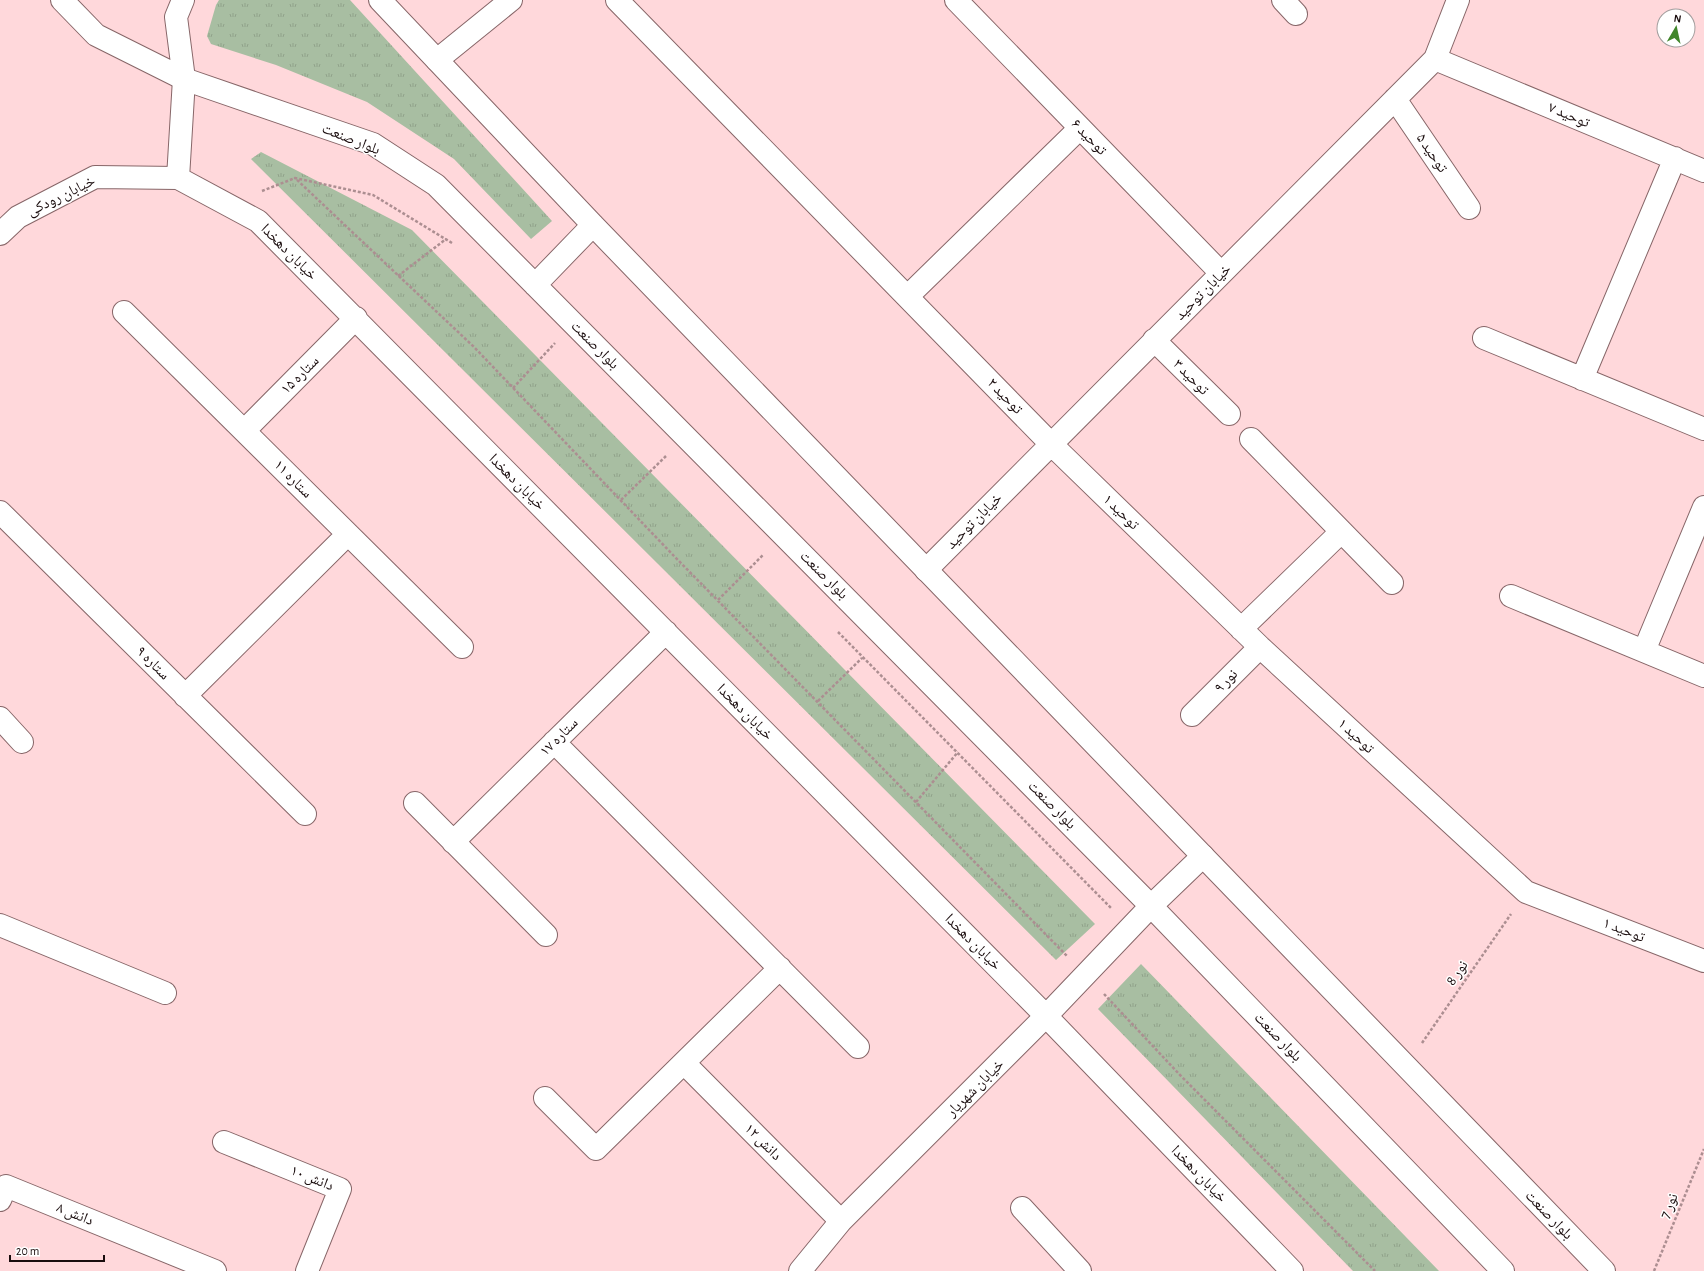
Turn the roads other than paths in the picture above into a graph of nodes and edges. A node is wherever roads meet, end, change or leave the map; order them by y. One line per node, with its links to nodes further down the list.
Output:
1 (62, 0): 10 (street, بلوار صنعت)
2 (182, 0): 10 (street)
3 (380, 0): 9 (street, بلوار صنعت)
4 (511, 0): 9 (street)
5 (617, 0): 21 (street, توحید ۲)
6 (1458, 0): 8 (street, خیابان توحید)
7 (964, 3): 12 (street, توحید ۶)
8 (1435, 59): 11 (street, خیابان توحید); 13 (street, توحید ۷)
9 (437, 60): 17 (street, بلوار صنعت)
10 (184, 79): 15 (street); 20 (street, بلوار صنعت)
11 (1395, 99): 16 (street, توحید ۵); 19 (street, خیابان توحید)
12 (1080, 128): 19 (street, توحید ۶); 21 (street)
13 (1675, 158): 14 (street, توحید ۷); 26 (street)
14 (1704, 171)
15 (178, 178): 18 (street, خیابان رودکی); 23 (street, خیابان دهخدا)
16 (1469, 208)
17 (593, 225): 20 (street); 36 (street, بلوار صنعت)
18 (0, 234)
19 (1221, 273): 25 (street, خیابان توحید)
20 (535, 285): 54 (street, بلوار صنعت)
21 (908, 296): 31 (street, توحید ۲)
22 (124, 312): 29 (street, ستاره ۱۱)
23 (356, 318): 29 (street, ستاره ۱۵); 40 (street, خیابان دهخدا)
24 (1484, 338): 26 (street)
25 (1154, 340): 27 (street, توحید ۳); 31 (street, خیابان توحید)
26 (1582, 379): 28 (street)
27 (1229, 414)
28 (1704, 429)
29 (244, 431): 35 (street, ستاره ۱۱)
30 (1251, 439): 34 (street)
31 (1051, 444): 36 (street, خیابان توحید); 39 (street, توحید ۱)
32 (1704, 507): 43 (street)
33 (0, 512): 45 (street, ستاره ۹)
34 (1341, 532): 37 (street); 39 (street)
35 (348, 534): 41 (street, ستاره ۱۱); 45 (street)
36 (926, 570): 53 (street, بلوار صنعت)
37 (1392, 583)
38 (1511, 596): 43 (street)
39 (1241, 629): 42 (street, توحید ۱)
40 (666, 632): 49 (street, ستاره ۱۷); 60 (street, خیابان دهخدا)
41 (462, 647)
42 (1260, 648): 46 (street, نور ۹); 57 (street, توحید ۱)
43 (1644, 651): 44 (street)
44 (1704, 676)
45 (185, 696): 51 (street, ستاره ۹)
46 (1192, 715)
47 (0, 718): 48 (street)
48 (22, 742)
49 (554, 742): 52 (street, ستاره ۱۷); 58 (street)
50 (415, 803): 52 (street)
51 (305, 814)
52 (453, 842): 56 (street)
53 (1203, 856): 54 (street, خیابان شهریار); 74 (street, بلوار صنعت)
54 (1151, 906): 60 (street, خیابان شهریار); 73 (street, بلوار صنعت)
55 (0, 925): 59 (street)
56 (546, 936)
57 (1704, 961)
58 (780, 968): 61 (street); 62 (street)
59 (165, 993)
60 (1046, 1016): 67 (street, خیابان شهریار); 72 (street, خیابان دهخدا)
61 (858, 1047)
62 (684, 1064): 63 (street); 67 (street, دانش ۱۲)
63 (545, 1098)
64 (224, 1142): 69 (street, دانش ۱۰)
65 (0, 1200): 68 (street, دانش ۸)
66 (1022, 1208): 71 (street)
67 (841, 1221): 70 (street, خیابان شهریار)
68 (215, 1271)
69 (307, 1271)
70 (800, 1271)
71 (1080, 1271)
72 (1292, 1271)
73 (1503, 1271)
74 (1604, 1271)

